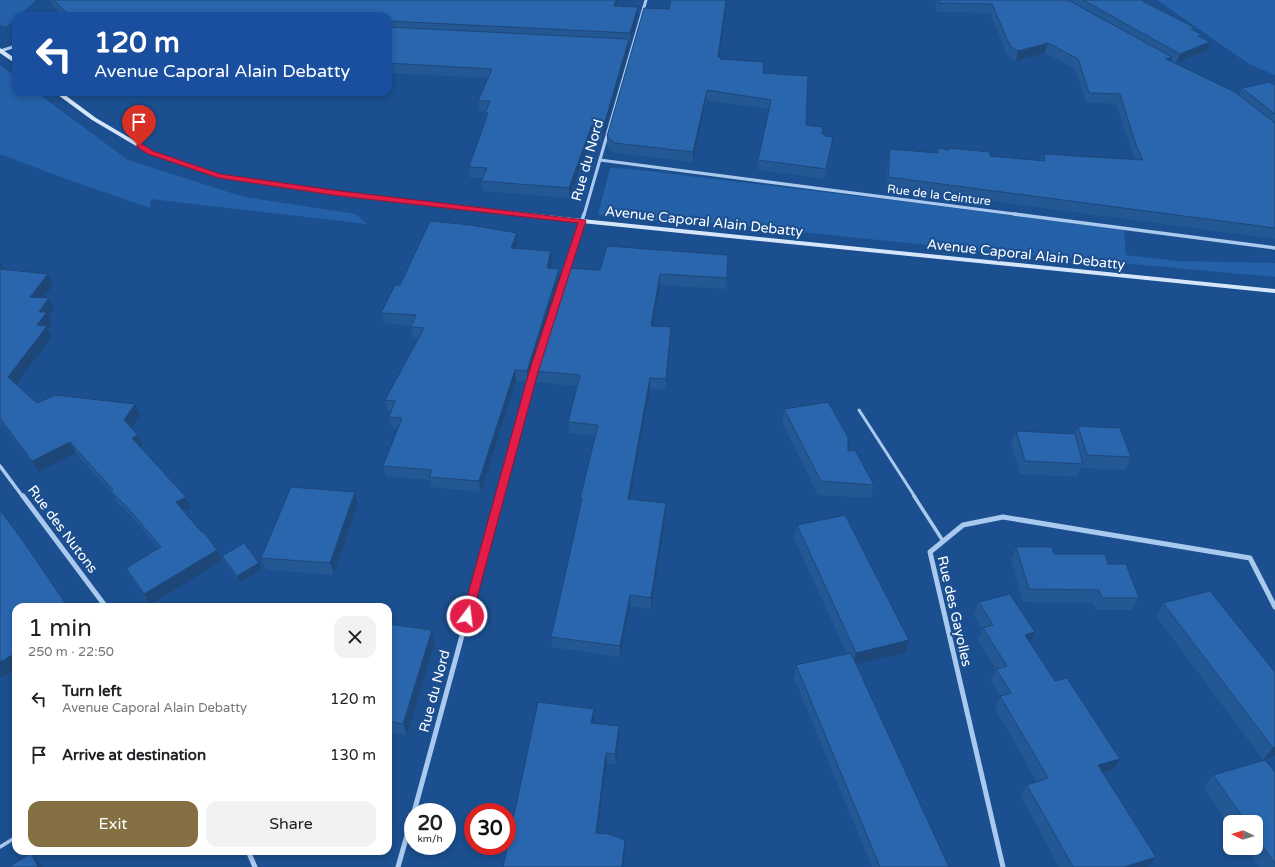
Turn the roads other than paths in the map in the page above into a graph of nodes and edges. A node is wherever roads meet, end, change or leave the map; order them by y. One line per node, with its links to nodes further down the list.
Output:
1 (646, 0): 3 (street, Rue du Nord)
2 (625, 46): 3 (street)
3 (633, 46): 8 (street, Rue du Nord)
4 (12, 47): 5 (street)
5 (0, 51): 6 (main road)
6 (12, 59)
7 (62, 96): 9 (main road, Avenue Caporal Alain Debatty)
8 (600, 160): 9 (street, Rue du Nord); 10 (street, Rue de la Ceinture)
9 (582, 221): 11 (street, Rue du Nord); 12 (main road, Avenue Caporal Alain Debatty)
10 (1275, 248)
11 (565, 275)
12 (1275, 291)
13 (536, 365): 19 (street, Rue du Nord)
14 (859, 410): 16 (lane)
15 (0, 466): 17 (street, Rue des Nutons)
16 (943, 541): 18 (street, Rue des Gayolles); 26 (street, Rue des Gayolles)
17 (103, 603)
18 (1275, 607)
19 (416, 803)
20 (12, 840): 22 (lane)
21 (404, 845): 25 (street, Rue du Nord)
22 (0, 847)
23 (250, 855): 24 (street)
24 (255, 867)
25 (398, 867)
26 (1003, 867)

